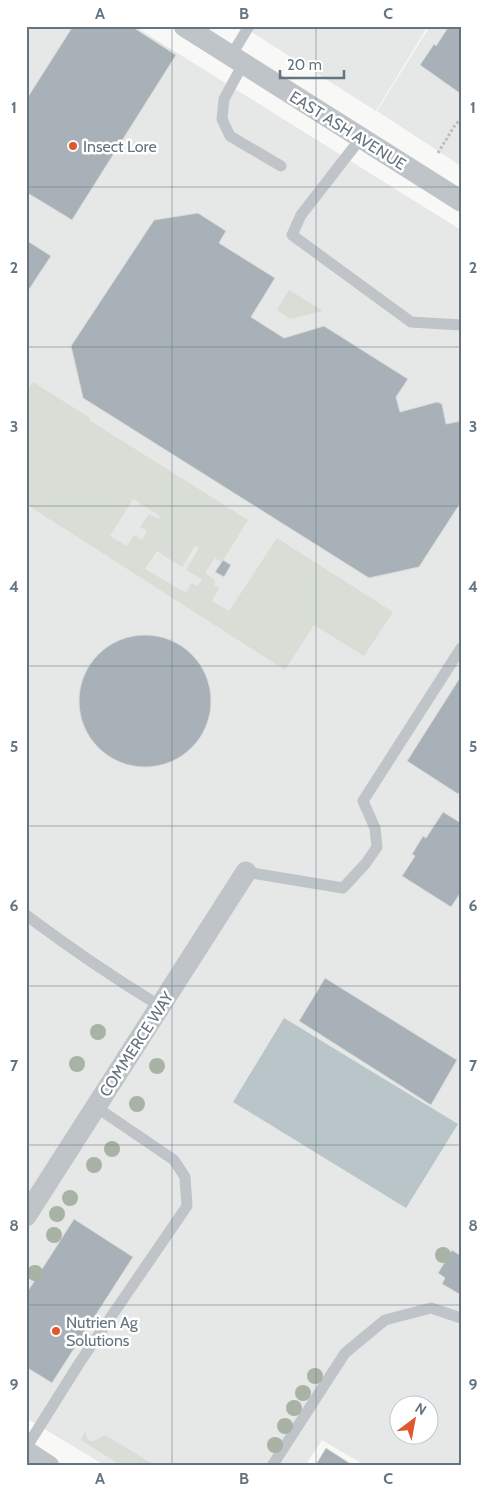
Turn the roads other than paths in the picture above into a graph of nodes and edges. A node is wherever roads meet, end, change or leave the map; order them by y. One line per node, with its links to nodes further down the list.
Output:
1 (184, 26): 3 (street, EAST ASH AVENUE)
2 (249, 26): 3 (lane)
3 (237, 60): 4 (street, EAST ASH AVENUE); 5 (lane)
4 (361, 138): 6 (street, EAST ASH AVENUE); 7 (lane)
5 (280, 166)
6 (461, 201)
7 (461, 325)
8 (461, 648): 9 (lane)
9 (246, 872): 11 (street, COMMERCE WAY)
10 (26, 915): 11 (lane)
11 (160, 1006): 12 (street, COMMERCE WAY)
12 (96, 1107): 13 (street, COMMERCE WAY); 15 (lane)
13 (26, 1216)
14 (461, 1318): 17 (lane)
15 (26, 1450): 16 (street)
16 (49, 1466)
17 (272, 1466)

